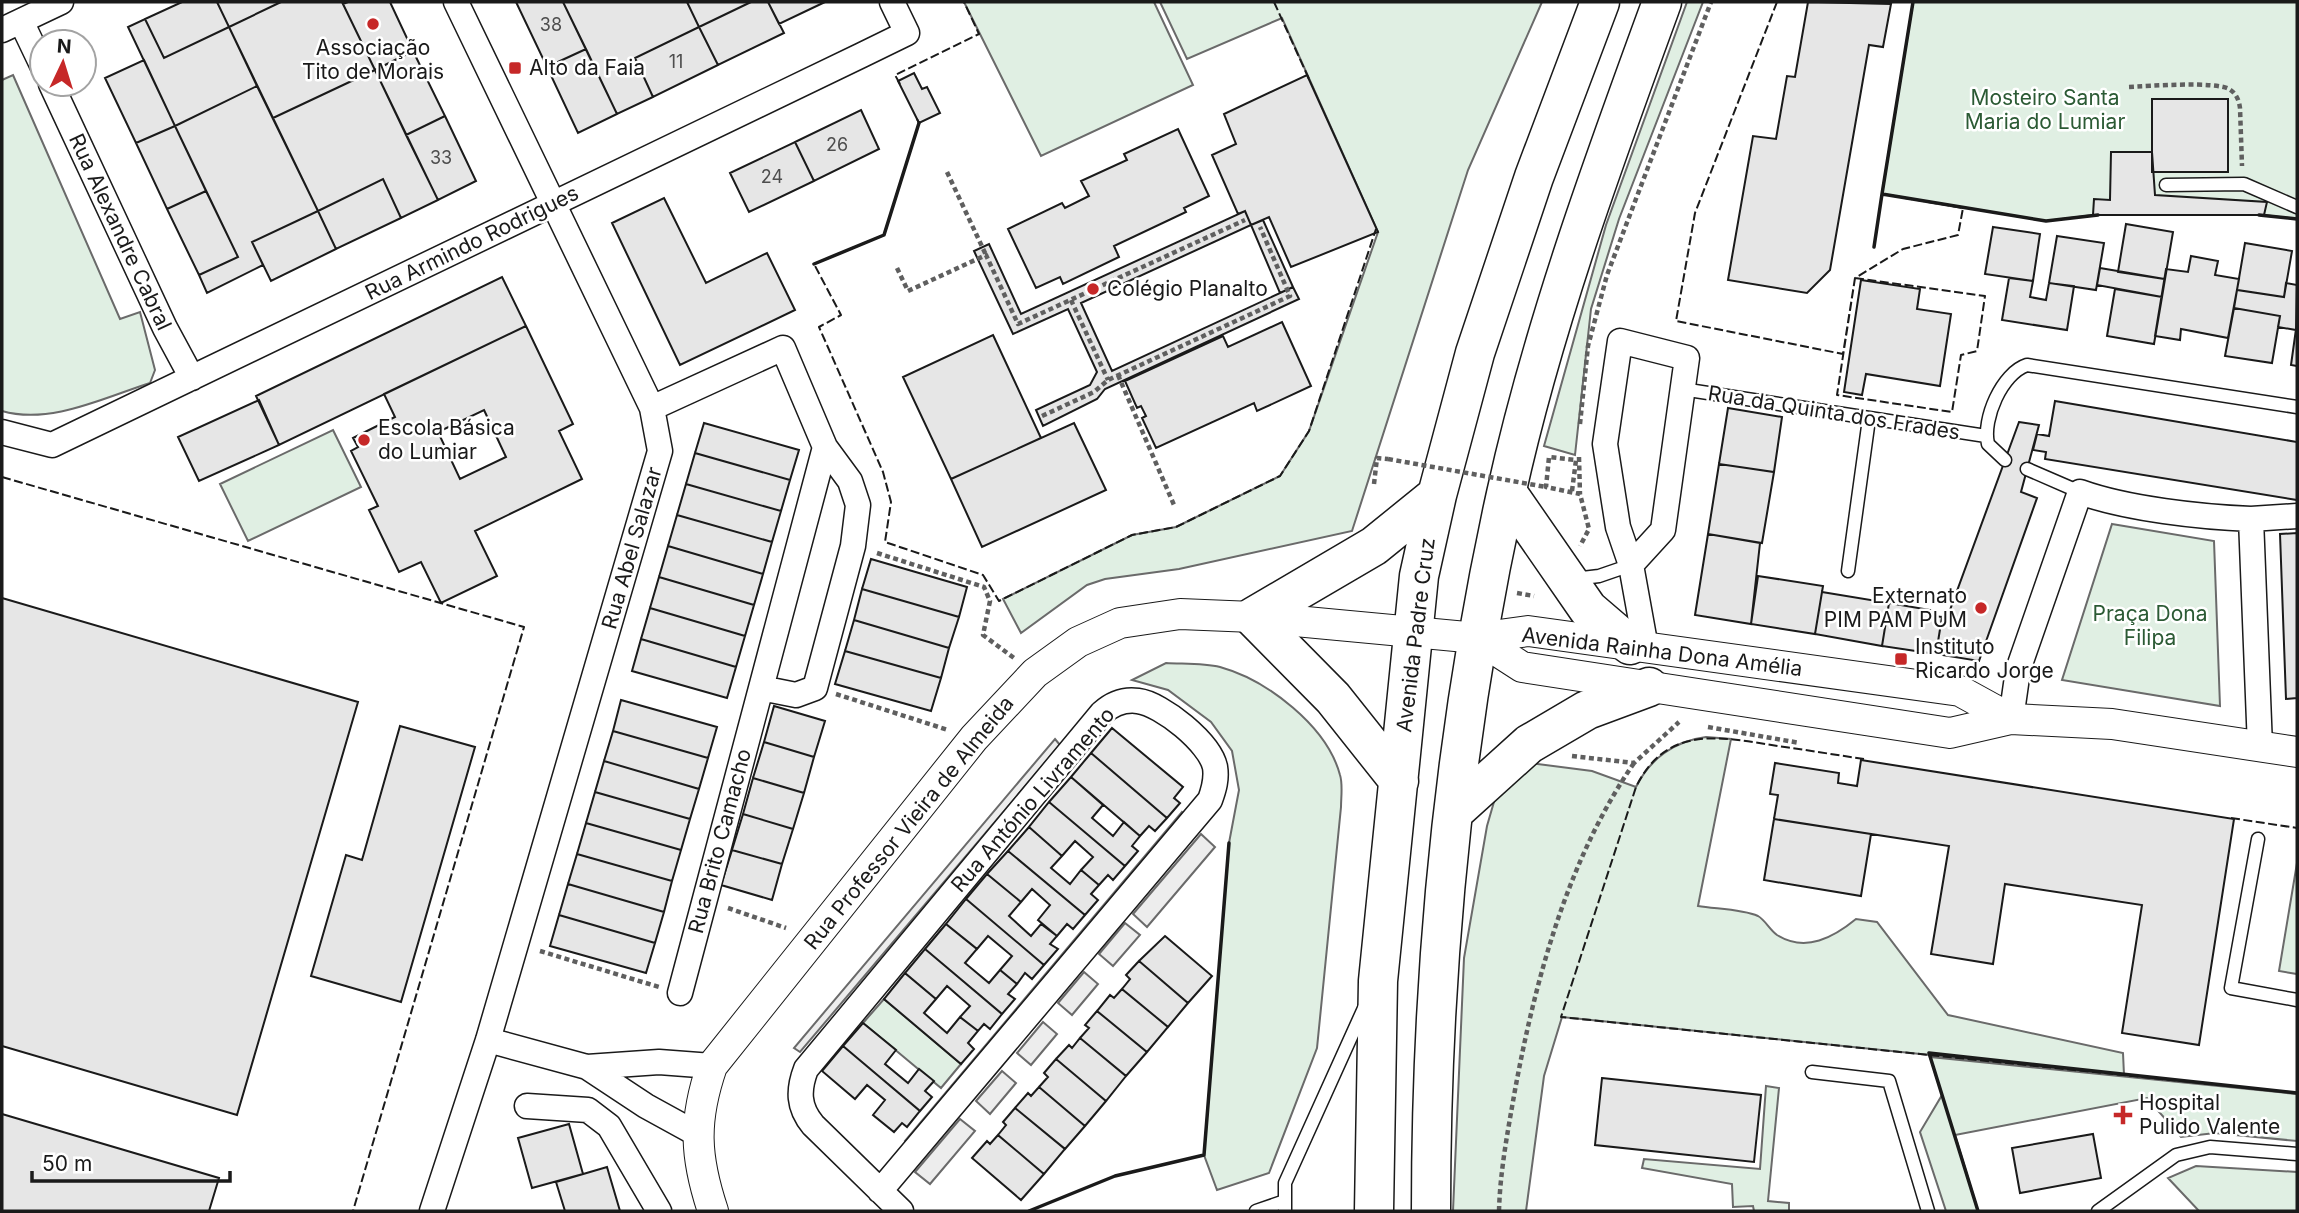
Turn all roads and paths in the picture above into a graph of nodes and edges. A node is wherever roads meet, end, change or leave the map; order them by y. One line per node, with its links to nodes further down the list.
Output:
1 (61, 2): 7 (street)
2 (456, 2): 14 (street, Rua Abel Salazar)
3 (892, 2): 14 (street, Rua Armindo Rodrigues)
4 (1600, 2): 42 (highway, Avenida Padre Cruz)
5 (1662, 2): 39 (highway)
6 (1711, 2): 31 (path)
7 (11, 25): 8 (street)
8 (28, 47)
9 (2129, 87): 12 (path)
10 (58, 98): 22 (street, Rua Alexandre Cabral)
11 (947, 172): 18 (path)
12 (2244, 184): 13 (lane); 15 (lane)
13 (2166, 185)
14 (553, 204): 22 (street, Rua Armindo Rodrigues); 26 (street, Rua Abel Salazar)
15 (2297, 207)
16 (1245, 220): 20 (path)
17 (1260, 227): 21 (path)
18 (986, 255): 19 (path); 20 (path)
19 (897, 268)
20 (1071, 300): 23 (path)
21 (1118, 375): 23 (path); 43 (path)
22 (192, 378): 29 (street, Rua Armindo Rodrigues)
23 (1108, 380): 27 (path)
24 (1682, 389): 28 (lane, Rua da Quinta dos Frades); 47 (street); 47 (street)
25 (2297, 407): 30 (lane, Rua da Quinta dos Frades)
26 (652, 408): 32 (street); 72 (street, Rua Abel Salazar)
27 (1042, 416)
28 (1869, 419): 30 (lane, Rua da Quinta dos Frades); 49 (lane)
29 (2, 432)
30 (1986, 436): 34 (lane, Rua da Quinta dos Frades)
31 (1579, 437)
32 (825, 447): 46 (street); 56 (street, Rua Brito Camacho)
33 (1579, 447): 41 (path)
34 (2005, 460)
35 (2027, 469): 40 (lane)
36 (1374, 484): 37 (path, bridge)
37 (1546, 487): 38 (path); 38 (path)
38 (1572, 491): 41 (path)
39 (1507, 492): 48 (highway); 52 (highway)
40 (2080, 492): 45 (street); 58 (street)
41 (1580, 494): 48 (path)
42 (1437, 495): 50 (highway); 51 (highway, Avenida Padre Cruz)
43 (1174, 505)
44 (2297, 516): 45 (street)
45 (2251, 519): 64 (street)
46 (853, 546): 54 (path); 57 (street)
47 (1632, 565): 48 (lane); 53 (street)
48 (1572, 567): 53 (highway)
49 (1848, 571)
50 (1253, 617): 51 (street, Rua Professor Vieira de Almeida); 54 (street, Rua Professor Vieira de Almeida); 67 (highway)
51 (1412, 632): 52 (street, Rua Professor Vieira de Almeida); 67 (highway, Avenida Padre Cruz)
52 (1477, 638): 53 (street, Avenida Rainha Dona Amélia); 55 (street, Avenida Rainha Dona Amélia); 68 (highway)
53 (1638, 646): 58 (street, Avenida Rainha Dona Amélia)
54 (1035, 673): 61 (street, Rua Professor Vieira de Almeida)
55 (1649, 687): 58 (street, Avenida Rainha Dona Amélia); 63 (highway)
56 (761, 688): 57 (street); 70 (street, Rua Brito Camacho)
57 (816, 688): 61 (path)
58 (2011, 719): 64 (street, Avenida Rainha Dona Amélia)
59 (1690, 723): 66 (path)
60 (1703, 726): 62 (path)
61 (974, 738): 71 (street, Rua Professor Vieira de Almeida)
62 (1800, 743)
63 (1529, 744): 66 (path); 68 (highway)
64 (2260, 747): 65 (street, Avenida Rainha Dona Amélia)
65 (2297, 752)
66 (1634, 763): 92 (path)
67 (1399, 781): 73 (highway, Avenida Padre Cruz)
68 (1455, 810): 91 (highway)
69 (2259, 839): 75 (lane)
70 (705, 900): 71 (path); 74 (street, Rua Brito Camacho)
71 (814, 938): 77 (street, Rua Professor Vieira de Almeida)
72 (516, 944): 74 (path); 76 (street, Rua Abel Salazar)
73 (1378, 981): 84 (lane); 90 (highway, Avenida Padre Cruz)
74 (680, 993)
75 (2297, 1000)
76 (488, 1040): 78 (street); 85 (street, Rua Abel Salazar)
77 (712, 1066): 78 (street); 81 (street, Rua Professor Vieira de Almeida)
78 (587, 1067): 81 (street)
79 (1812, 1072): 93 (lane)
80 (527, 1106): 86 (street)
81 (697, 1134): 87 (street, Rua Professor Vieira de Almeida)
82 (2297, 1154): 94 (lane)
83 (880, 1191): 83 (street, Rua António Livramento); 88 (street, Rua António Livramento)
84 (1285, 1206): 89 (lane)
85 (432, 1211)
86 (659, 1211)
87 (713, 1211)
88 (901, 1211)
89 (1256, 1211)
90 (1374, 1211)
91 (1431, 1211)
92 (1499, 1211)
93 (1928, 1211)
94 (2098, 1211)

